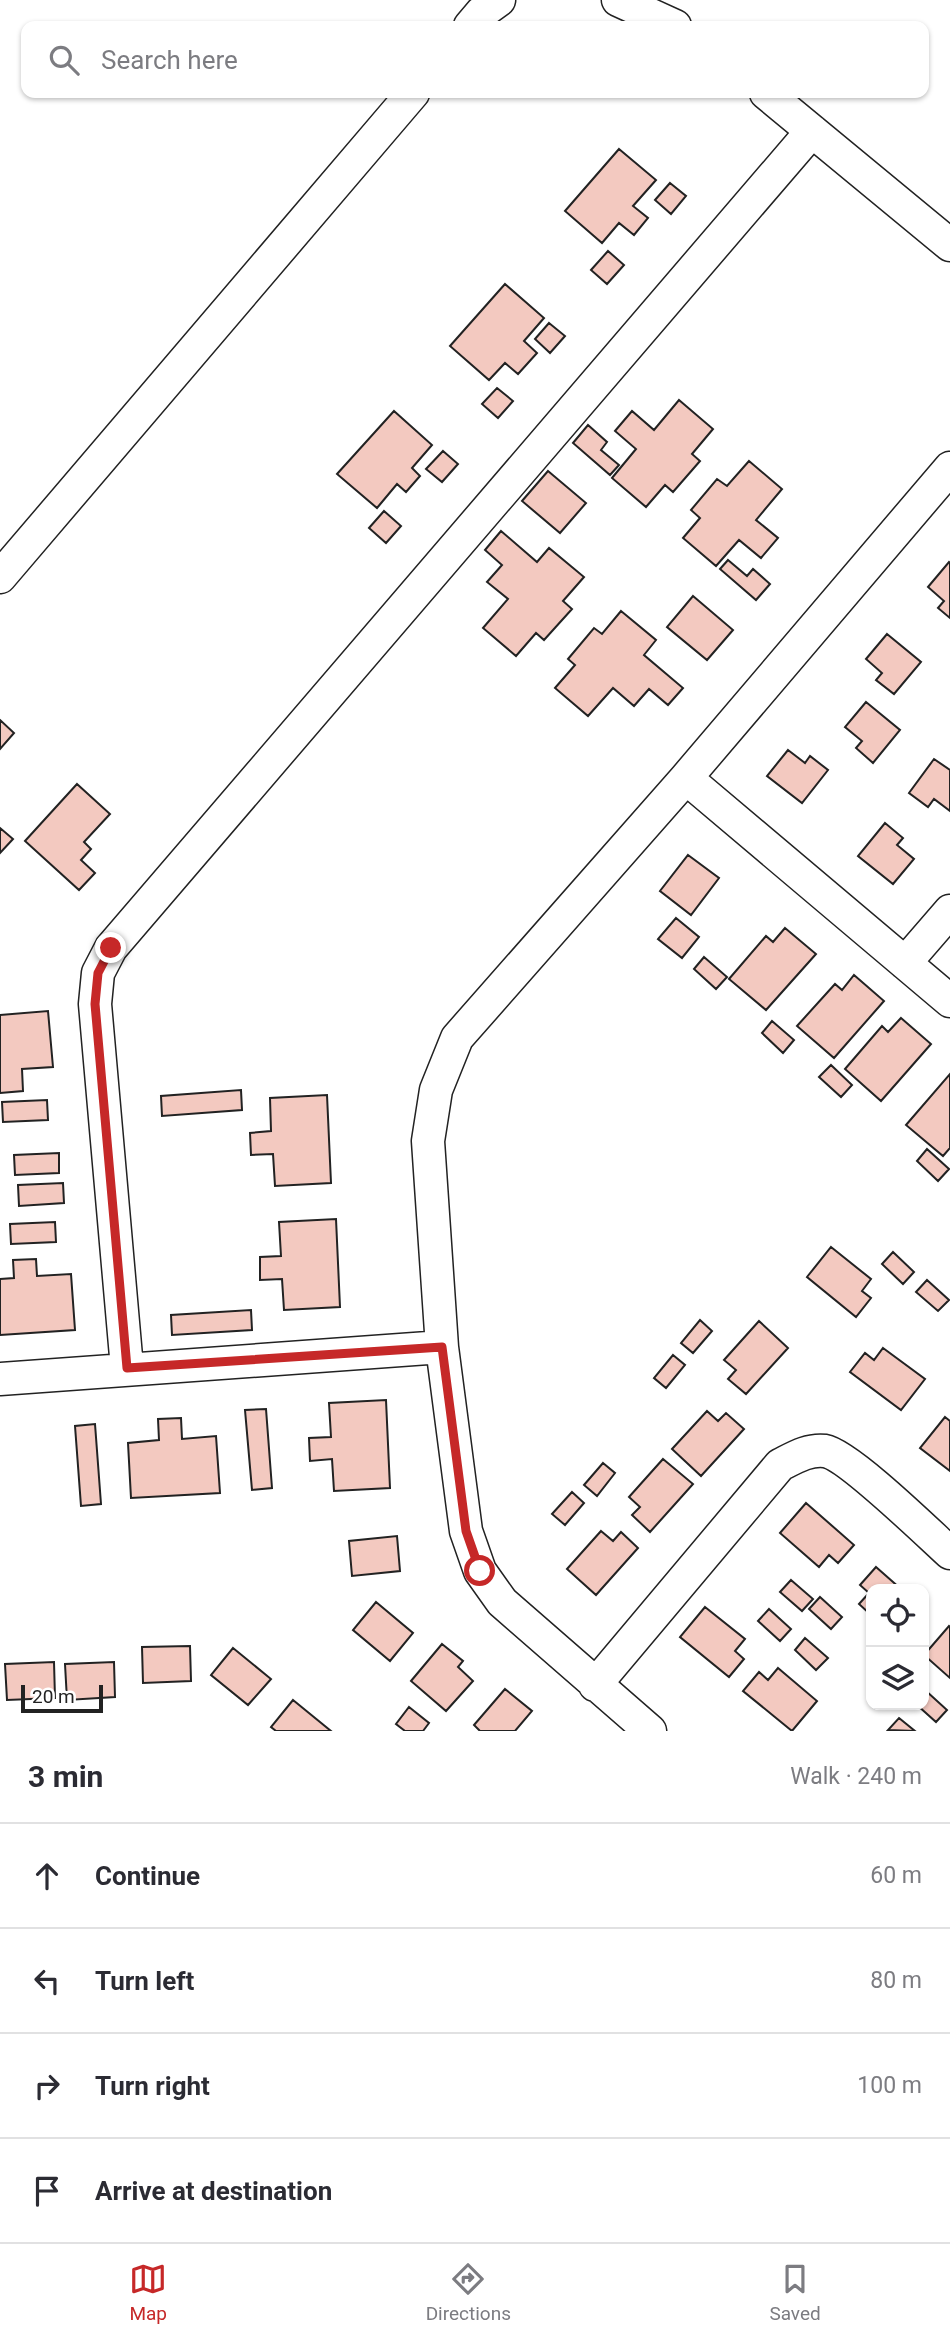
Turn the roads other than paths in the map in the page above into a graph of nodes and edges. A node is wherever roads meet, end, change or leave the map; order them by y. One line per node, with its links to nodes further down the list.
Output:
1 (499, 0): 3 (street)
2 (618, 0): 4 (street)
3 (474, 21)
4 (664, 21)
5 (409, 98): 10 (street)
6 (772, 98): 7 (street)
7 (812, 131): 8 (street); 16 (street)
8 (950, 245)
9 (950, 468): 11 (street)
10 (0, 577)
11 (686, 778): 13 (street); 15 (street)
12 (950, 912): 13 (street)
13 (905, 963): 14 (street)
14 (950, 1001)
15 (442, 1347): 16 (street); 19 (street)
16 (127, 1368): 17 (street)
17 (0, 1379)
18 (950, 1553): 19 (street)
19 (596, 1685): 20 (street)
20 (650, 1731)

